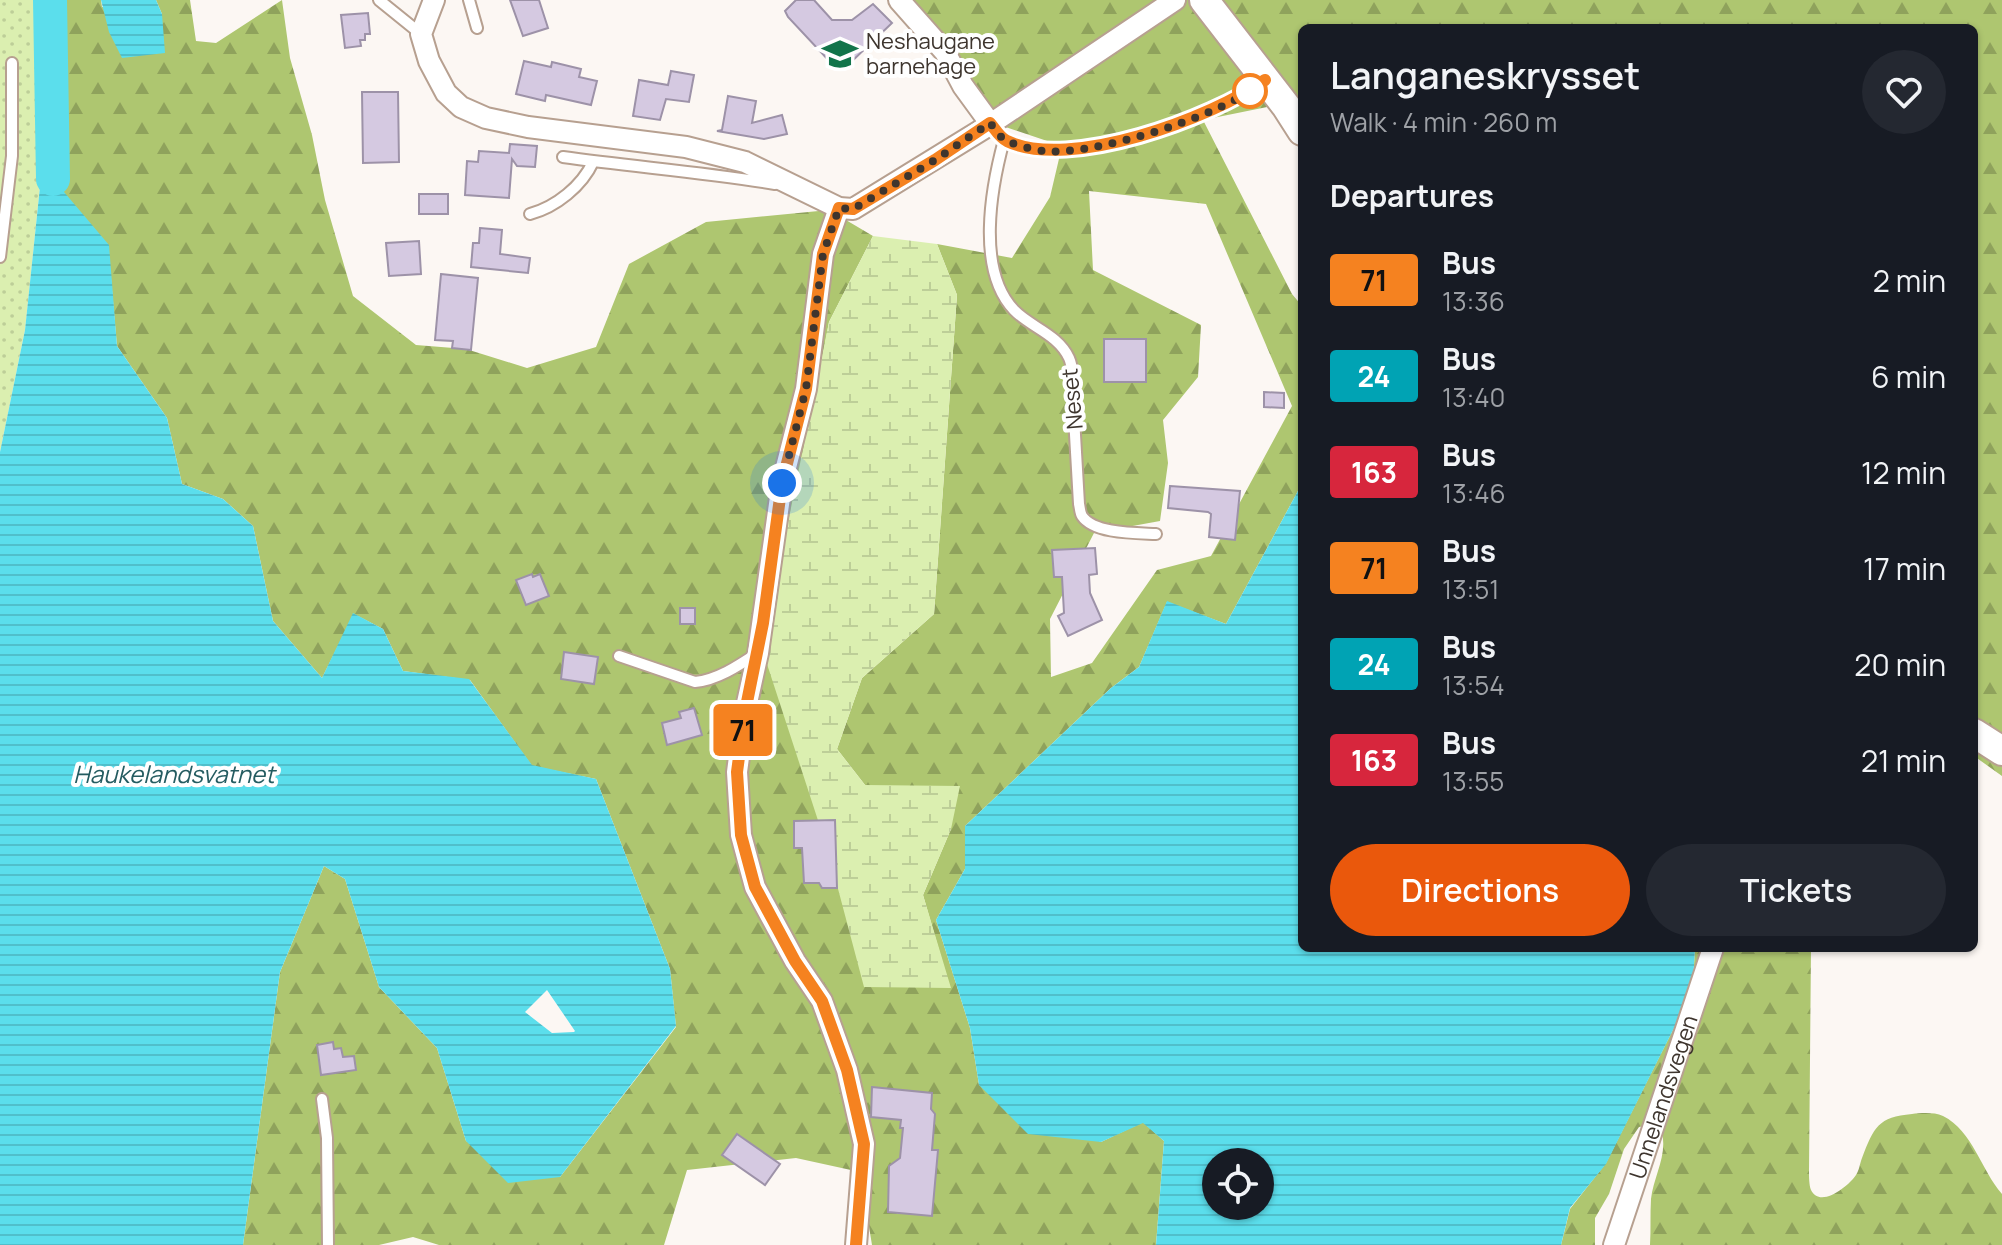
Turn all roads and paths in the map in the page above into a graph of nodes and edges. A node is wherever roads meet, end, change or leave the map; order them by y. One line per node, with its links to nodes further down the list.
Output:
1 (379, 0): 8 (lane)
2 (434, 0): 8 (street)
3 (469, 0): 7 (lane)
4 (899, 0): 11 (street)
5 (1175, 0): 11 (street)
6 (1204, 0): 10 (main road)
7 (477, 28)
8 (421, 34): 16 (street)
9 (12, 63): 19 (lane)
10 (1265, 80): 12 (main road); 13 (lane)
11 (990, 123): 13 (lane); 17 (street)
12 (1298, 125)
13 (1004, 140): 20 (lane, Neset)
14 (563, 157): 15 (lane)
15 (593, 162): 16 (lane); 18 (lane)
16 (801, 188): 17 (street)
17 (839, 208): 21 (street)
18 (530, 214)
19 (0, 257)
20 (1156, 534)
21 (758, 653): 22 (lane); 28 (street)
22 (619, 656)
23 (1978, 736): 24 (main road)
24 (2002, 751)
25 (1712, 952): 29 (street, Unnelandsvegen)
26 (322, 1099): 27 (lane)
27 (328, 1245)
28 (856, 1245)
29 (1614, 1245)

